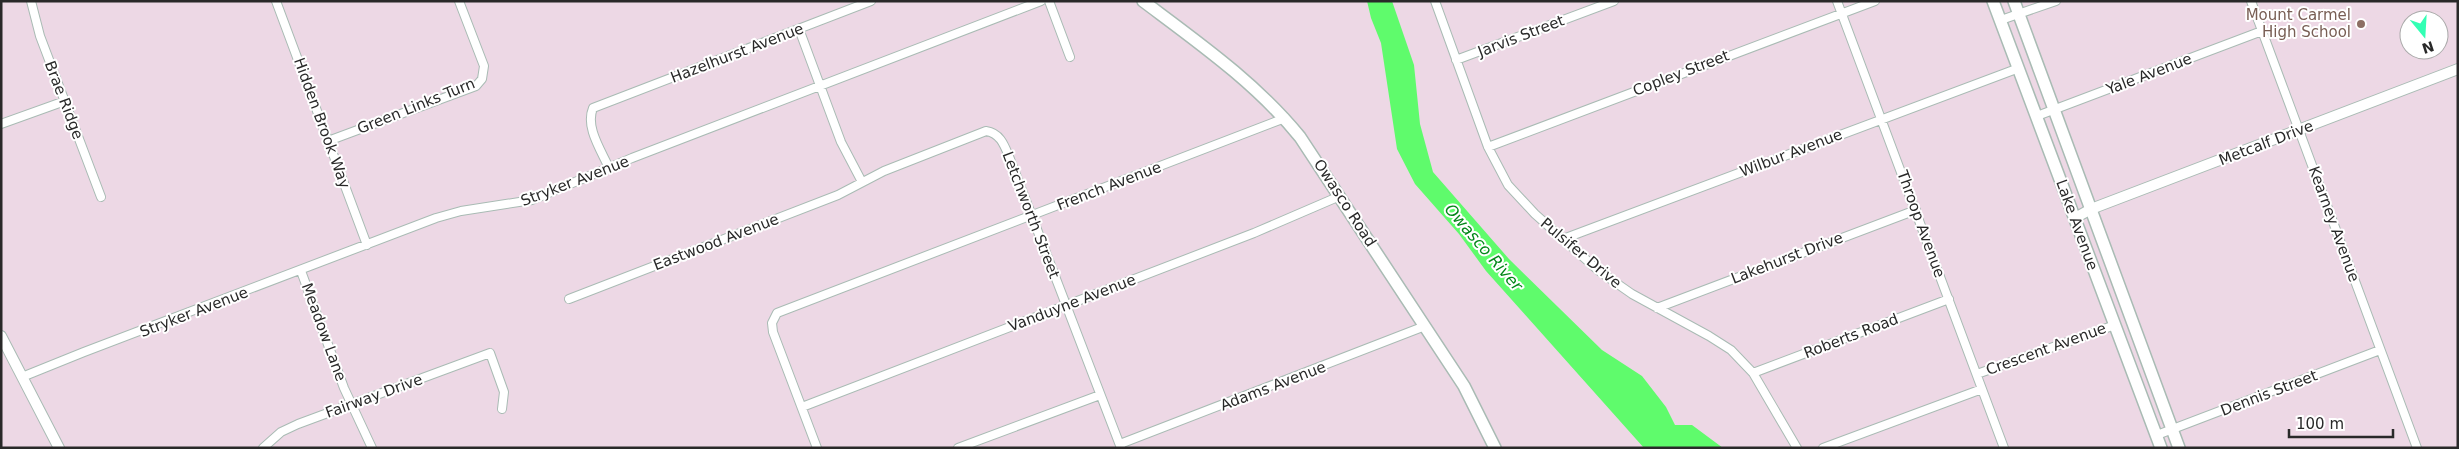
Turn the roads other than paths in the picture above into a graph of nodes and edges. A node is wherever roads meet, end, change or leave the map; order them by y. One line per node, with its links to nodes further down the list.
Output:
1 (31, 1): 26 (street, Brae Ridge)
2 (276, 1): 33 (street, Hidden Brook Way)
3 (459, 1): 33 (street, Green Links Turn)
4 (871, 1): 19 (street, Hazelhurst Avenue)
5 (1040, 1): 25 (street, Stryker Avenue)
6 (1049, 1): 21 (street)
7 (1143, 1): 29 (main road, Owasco Road)
8 (1435, 1): 22 (street, Pulsifer Drive)
9 (1614, 1): 22 (street, Jarvis Street)
10 (1837, 1): 16 (street, Throop Avenue)
11 (1875, 1): 16 (street, Copley Street)
12 (1994, 1): 18 (main road, Lake Avenue)
13 (2014, 1): 17 (main road, Lake Avenue)
14 (2056, 1): 17 (street)
15 (2251, 1): 20 (street, Kearney Avenue)
16 (1842, 14): 30 (street, Throop Avenue); 34 (street, Copley Street)
17 (2018, 14): 18 (street); 27 (main road, Lake Avenue)
18 (2000, 20): 23 (main road, Lake Avenue)
19 (799, 29): 25 (street); 35 (street, Hazelhurst Avenue)
20 (2262, 31): 27 (street, Yale Avenue); 32 (street, Kearney Avenue)
21 (1070, 57)
22 (1456, 60): 34 (street, Pulsifer Drive)
23 (2019, 68): 28 (main road, Lake Avenue); 30 (street, Wilbur Avenue)
24 (2458, 68): 32 (street, Metcalf Drive)
25 (820, 87): 35 (street, Stryker Avenue); 36 (street)
26 (65, 101): 31 (street); 38 (street, Brae Ridge)
27 (2054, 110): 28 (street, Yale Avenue); 39 (main road, Lake Avenue)
28 (2037, 116): 42 (main road, Lake Avenue)
29 (1285, 118): 37 (main road, Owasco Road); 41 (street, French Avenue)
30 (1882, 119): 40 (street, Throop Avenue); 43 (street, Wilbur Avenue)
31 (1, 124)
32 (2299, 130): 39 (street, Metcalf Drive); 53 (street, Kearney Avenue)
33 (328, 141): 44 (street, Hidden Brook Way)
34 (1488, 147): 43 (street, Pulsifer Drive)
35 (609, 168): 44 (street, Stryker Avenue)
36 (862, 182): 41 (street, Letchworth Street); 46 (street, Eastwood Avenue)
37 (1340, 196): 48 (street, Vanduyne Avenue); 51 (main road, Owasco Road)
38 (101, 197)
39 (2091, 209): 42 (street, Metcalf Drive); 62 (main road, Lake Avenue)
40 (1916, 210): 47 (street, Throop Avenue); 49 (street, Lakehurst Drive)
41 (1032, 215): 48 (street, Letchworth Street); 60 (street, French Avenue)
42 (2075, 218): 50 (main road, Lake Avenue)
43 (1563, 239): 49 (street, Pulsifer Drive)
44 (367, 245): 45 (street, Stryker Avenue)
45 (301, 271): 56 (street, Stryker Avenue); 59 (street, Meadow Lane)
46 (569, 298)
47 (1949, 299): 54 (street, Roberts Road); 55 (street, Throop Avenue)
48 (1066, 305): 58 (street, Letchworth Street); 60 (street, Vanduyne Avenue)
49 (1657, 308): 54 (street, Pulsifer Drive)
50 (2115, 325): 55 (street, Crescent Avenue); 63 (main road, Lake Avenue)
51 (1425, 326): 64 (street, Adams Avenue); 70 (main road, Owasco Road)
52 (1, 336): 56 (street)
53 (2380, 350): 62 (street, Dennis Street); 76 (street, Kearney Avenue)
54 (1753, 373): 71 (street, Pulsifer Drive)
55 (1977, 374): 57 (street, Throop Avenue)
56 (22, 378): 65 (street)
57 (1982, 389): 72 (street, Crescent Avenue); 73 (street, Throop Avenue)
58 (1100, 395): 64 (street, Letchworth Street); 69 (street)
59 (351, 405): 61 (street, Fairway Drive); 66 (street, Fairway Drive); 67 (street, Meadow Lane)
60 (802, 407): 68 (street, French Avenue)
61 (502, 409)
62 (2173, 429): 63 (street, Dennis Street); 75 (main road, Lake Avenue)
63 (2157, 436): 74 (main road, Lake Avenue)
64 (1120, 446)
65 (60, 448)
66 (263, 448)
67 (372, 448)
68 (817, 448)
69 (958, 448)
70 (1495, 448)
71 (1797, 448)
72 (1823, 448)
73 (2004, 448)
74 (2162, 448)
75 (2179, 448)
76 (2417, 448)

